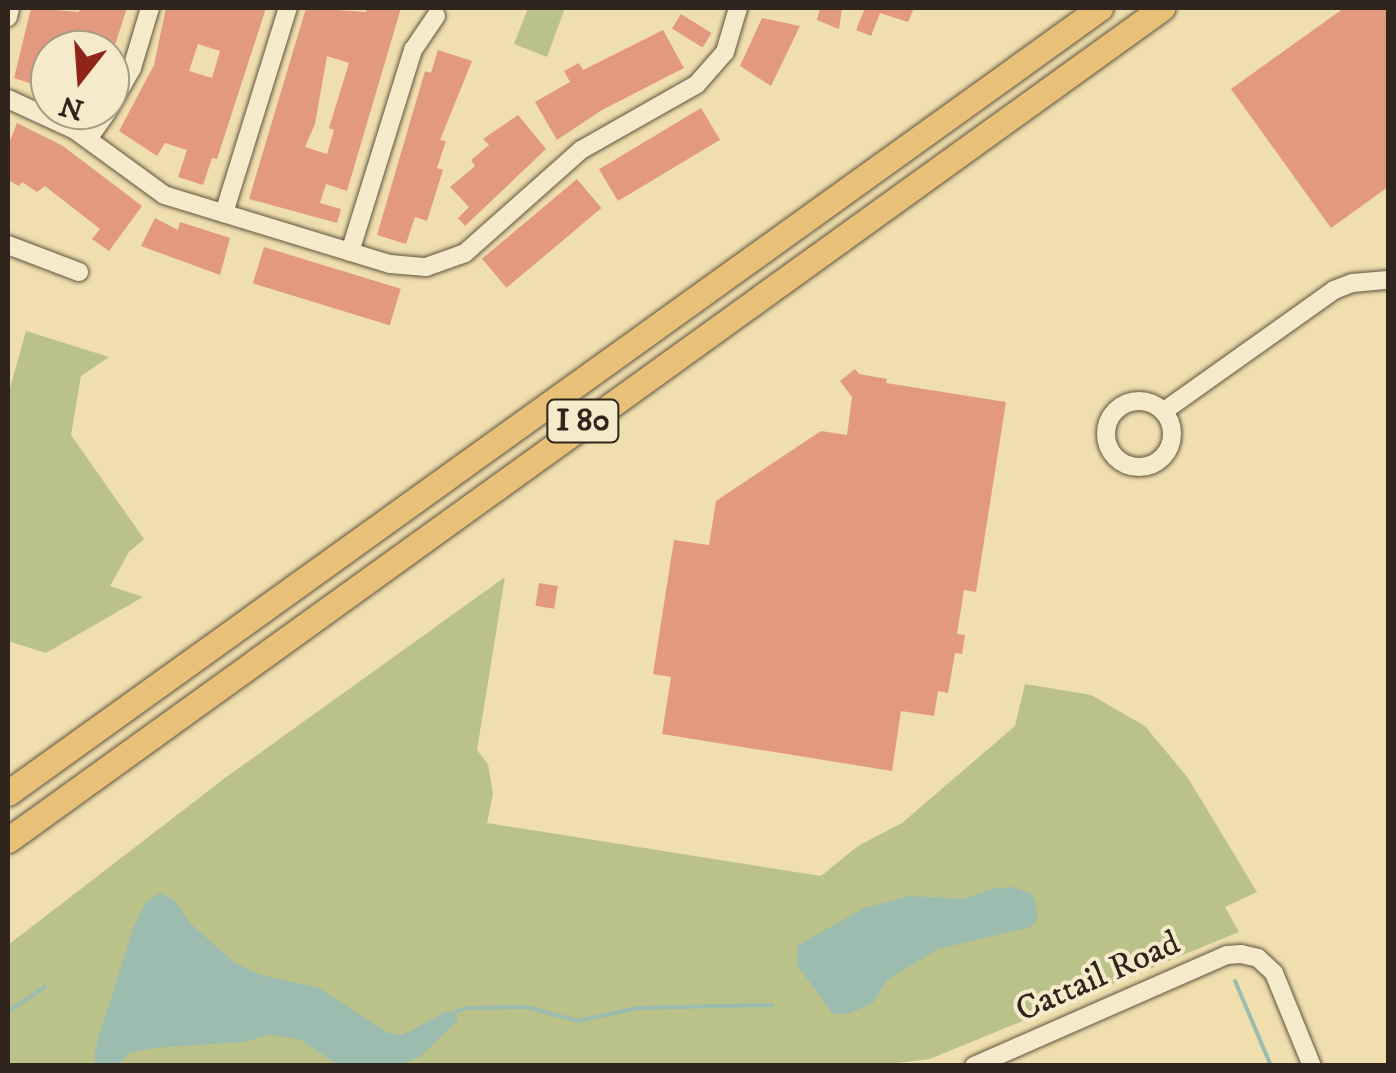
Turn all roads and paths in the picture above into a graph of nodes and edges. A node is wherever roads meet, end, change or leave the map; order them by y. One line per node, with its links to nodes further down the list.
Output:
1 (10, 8): 7 (street)
2 (150, 8): 9 (street)
3 (288, 8): 13 (street)
4 (738, 8): 15 (street)
5 (1100, 8): 19 (highway, I 80)
6 (1162, 8): 20 (highway, I 80)
7 (8, 16)
8 (436, 16): 15 (street)
9 (130, 71)
10 (8, 99): 12 (street)
11 (94, 130): 12 (street)
12 (88, 139): 13 (street)
13 (224, 213): 15 (street)
14 (8, 246): 16 (street)
15 (350, 252)
16 (79, 272)
17 (1388, 280): 18 (street)
18 (1164, 411)
19 (8, 793)
20 (8, 840)
21 (974, 1066): 22 (street, Cattail Road)
22 (1312, 1066)

